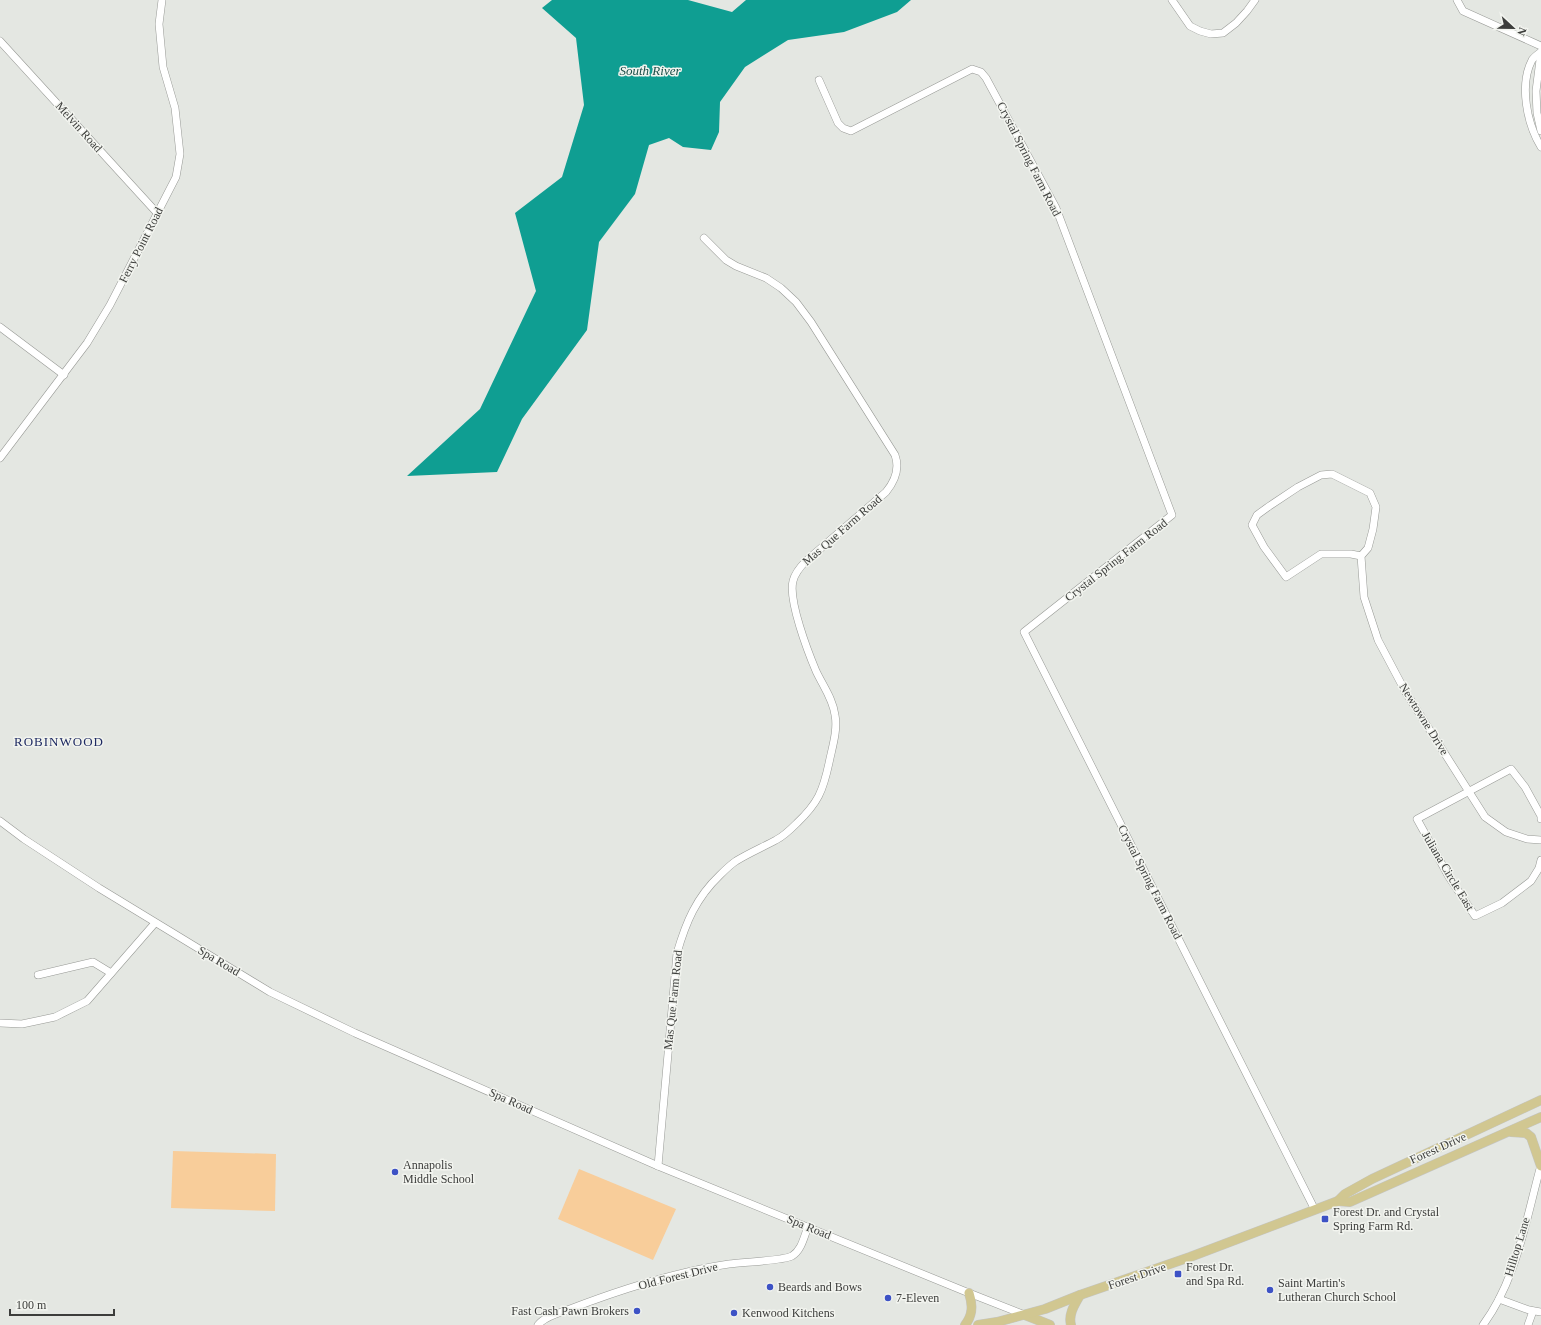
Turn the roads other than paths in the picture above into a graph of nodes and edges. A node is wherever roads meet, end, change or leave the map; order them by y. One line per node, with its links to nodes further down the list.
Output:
1 (162, 0): 11 (street, Ferry Point Road)
2 (1172, 0): 3 (street)
3 (1255, 0)
4 (1457, 0): 6 (street)
5 (0, 41): 11 (street, Melvin Road)
6 (1541, 46)
7 (1541, 52): 9 (street); 10 (street)
8 (818, 80): 32 (street, Crystal Spring Farm Road)
9 (1541, 131)
10 (1541, 147)
11 (158, 214): 14 (street, Ferry Point Road)
12 (704, 238): 29 (street, Mas Que Farm Road)
13 (0, 327): 14 (street)
14 (64, 375): 15 (street, Ferry Point Road)
15 (0, 458)
16 (1362, 556): 16 (street, Newtowne Drive); 17 (street, Newtowne Drive)
17 (1470, 792): 18 (street); 20 (street, Newtowne Drive); 21 (street, Juliana Circle East)
18 (1541, 819)
19 (0, 821): 22 (street, Spa Road)
20 (1541, 840)
21 (1541, 860)
22 (155, 923): 23 (street); 29 (street, Spa Road)
23 (111, 974): 24 (street); 25 (street)
24 (38, 975)
25 (0, 1023)
26 (1541, 1100): 31 (main road, Forest Drive)
27 (1541, 1117): 28 (main road, Forest Drive)
28 (1508, 1132): 30 (main road); 31 (main road, Forest Drive)
29 (658, 1166): 33 (street, Spa Road)
30 (1541, 1166): 36 (street, Hilltop Lane)
31 (1338, 1202): 32 (main road, Forest Drive)
32 (1315, 1210): 35 (main road, Forest Drive)
33 (808, 1227): 34 (street, Spa Road); 40 (street, Old Forest Drive)
34 (969, 1293): 39 (street, Spa Road); 41 (main road)
35 (1080, 1295): 39 (main road, Forest Drive); 44 (main road)
36 (1499, 1299): 37 (street); 45 (street, Hilltop Lane)
37 (1533, 1311): 38 (street); 46 (street)
38 (1541, 1312)
39 (1026, 1315): 42 (main road, Forest Drive); 43 (main road, Spa Road)
40 (538, 1325)
41 (965, 1325)
42 (978, 1325)
43 (1050, 1325)
44 (1070, 1325)
45 (1483, 1325)
46 (1528, 1325)

